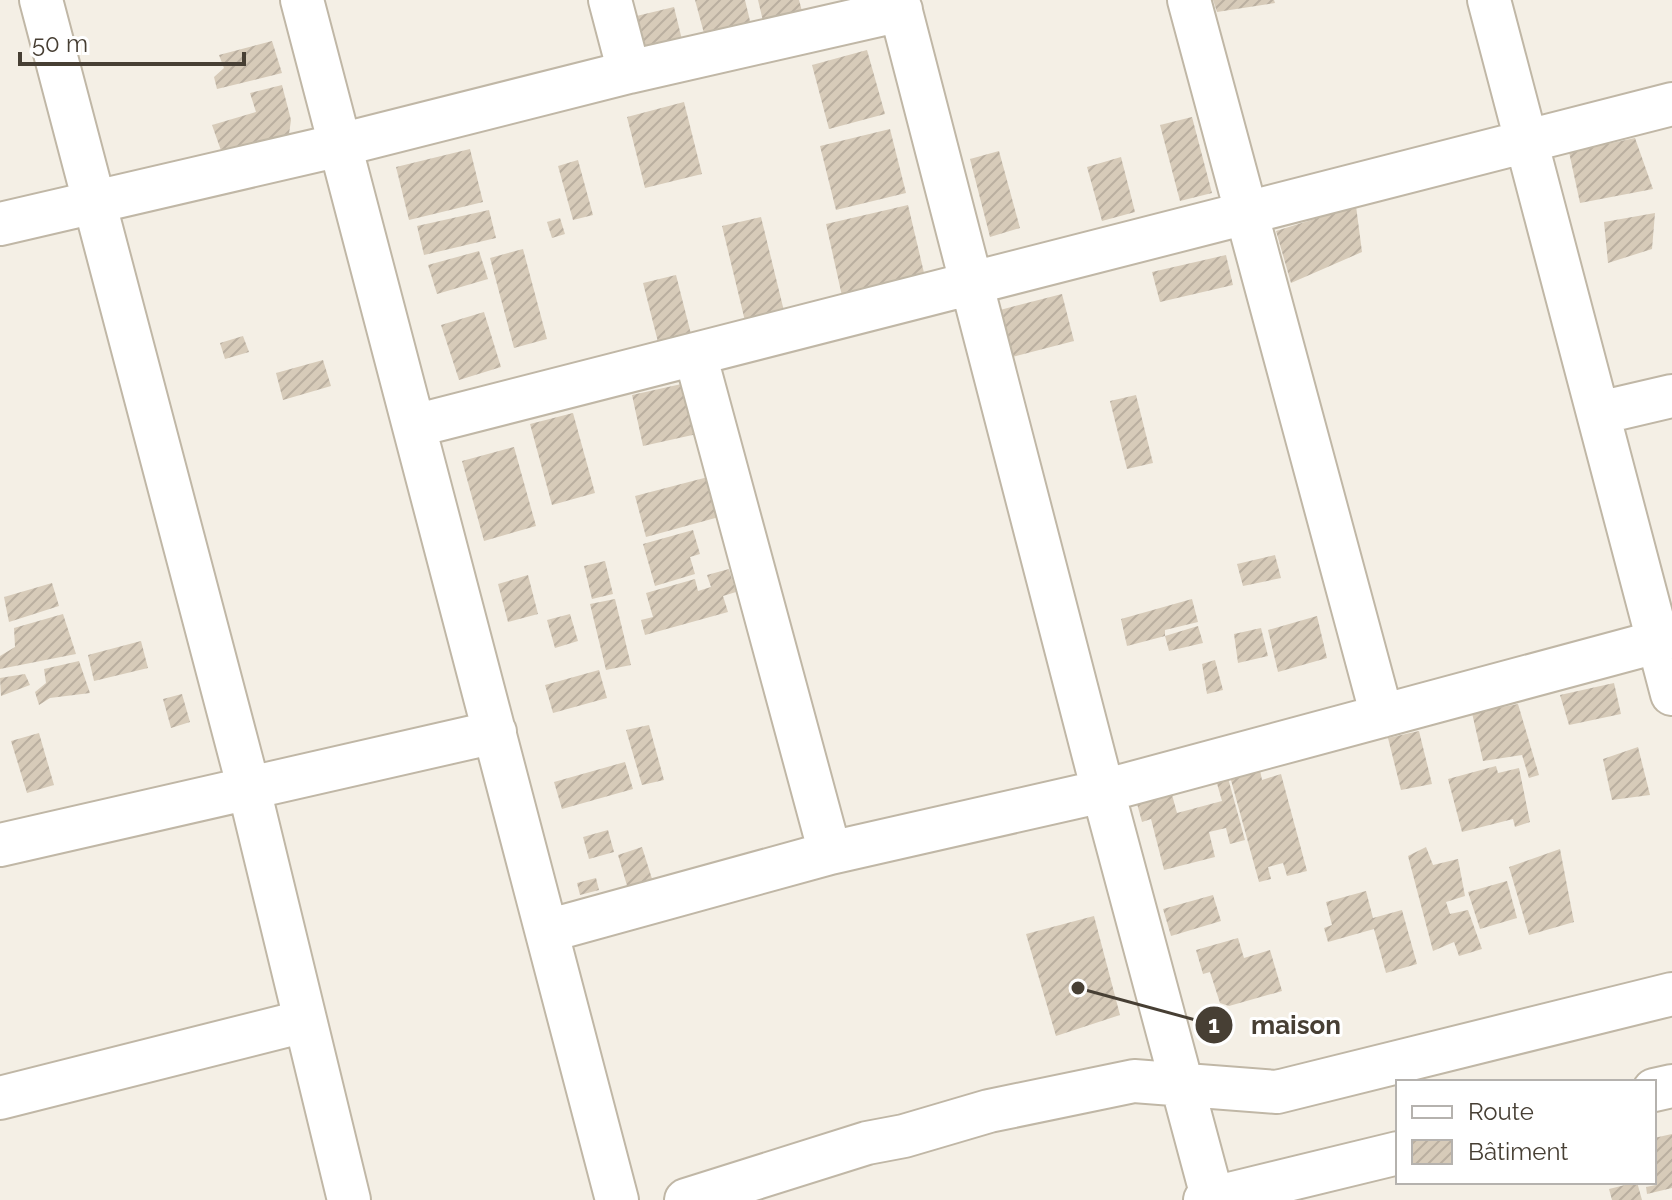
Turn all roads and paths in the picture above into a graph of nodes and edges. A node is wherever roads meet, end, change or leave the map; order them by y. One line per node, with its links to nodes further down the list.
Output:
1 (41, 0): 11 (street)
2 (302, 0): 10 (street)
3 (610, 0): 7 (street)
4 (1189, 0): 12 (street)
5 (1489, 0): 9 (street)
6 (900, 5): 7 (street); 14 (street)
7 (629, 72): 10 (street)
8 (1672, 104): 9 (street)
9 (1526, 142): 12 (street); 17 (street)
10 (340, 145): 11 (street); 18 (street)
11 (94, 202): 13 (street); 23 (street)
12 (1248, 213): 14 (street); 21 (street)
13 (0, 224)
14 (972, 284): 15 (street); 24 (street)
15 (695, 354): 18 (street); 26 (street)
16 (1672, 396): 17 (street)
17 (1599, 413): 19 (street)
18 (414, 426): 22 (street)
19 (1660, 641): 20 (street); 21 (street)
20 (1672, 694)
21 (1382, 716): 24 (street)
22 (495, 732): 23 (street); 27 (street)
23 (249, 789): 25 (street); 29 (street)
24 (1103, 791): 26 (street); 30 (street)
25 (0, 845)
26 (830, 853): 27 (street)
27 (547, 931): 35 (street)
28 (1672, 994): 30 (street)
29 (305, 1021): 31 (street); 34 (street)
30 (1182, 1085): 33 (street); 36 (street)
31 (0, 1098)
32 (1396, 1153): 33 (street)
33 (1210, 1199)
34 (349, 1200)
35 (617, 1200)
36 (686, 1200)

